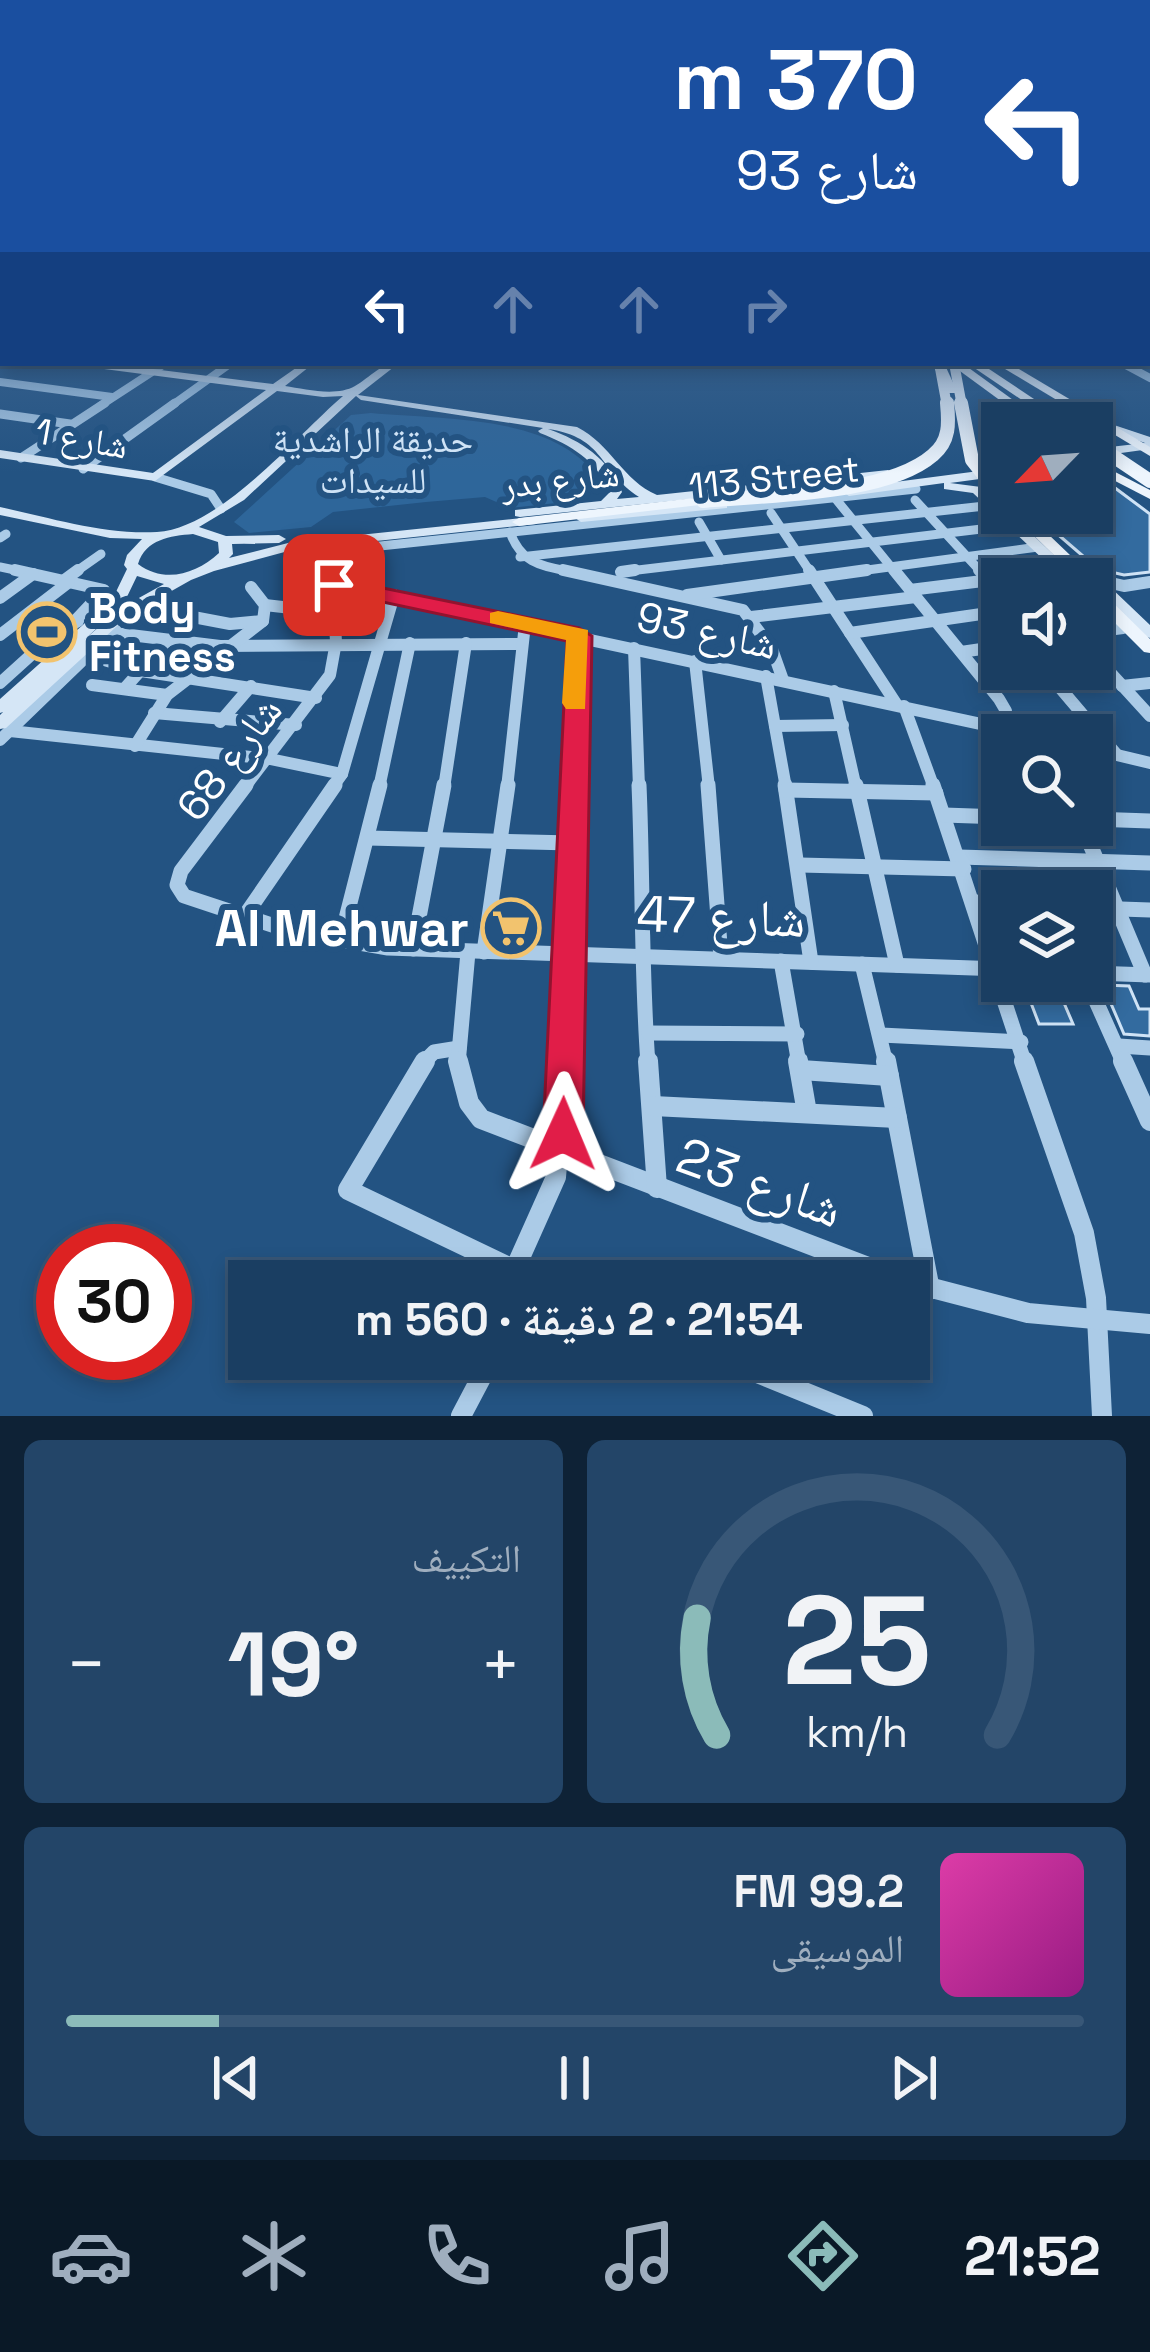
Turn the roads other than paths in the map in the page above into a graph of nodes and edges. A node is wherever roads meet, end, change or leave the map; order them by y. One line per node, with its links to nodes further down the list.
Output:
1 (104, 366): 15 (main road)
2 (161, 366): 15 (street)
3 (227, 366): 16 (street)
4 (306, 366): 18 (main road)
5 (391, 366): 22 (main road)
6 (402, 366): 22 (main road)
7 (939, 366): 63 (main road, شارع بدر, bridge)
8 (940, 366): 42 (main road, bridge)
9 (956, 366): 41 (main road, bridge)
10 (959, 366): 23 (main road)
11 (978, 366): 19 (main road)
12 (993, 366): 19 (main road)
13 (1009, 366): 26 (main road)
14 (1010, 366): 35 (main road)
15 (151, 372): 16 (main road); 21 (street)
16 (206, 380): 18 (main road); 40 (street)
17 (0, 382): 21 (street)
18 (274, 388): 20 (main road); 44 (main road)
19 (1021, 390): 24 (main road); 25 (main road)
20 (322, 394): 22 (main road); 22 (main road)
21 (113, 398): 28 (street)
22 (351, 400): 29 (main road); 56 (main road); 71 (main road)
23 (1010, 402)
24 (1037, 402)
25 (1042, 402)
26 (1060, 402)
27 (0, 414): 28 (street)
28 (72, 424): 37 (street)
29 (557, 430): 32 (main road); 33 (main road)
30 (1113, 432): 35 (main road)
31 (1113, 435): 35 (main road, bridge)
32 (598, 441): 33 (main road); 52 (main road)
33 (578, 446): 55 (main road)
34 (1113, 449): 35 (main road)
35 (1149, 452): 38 (main road); 48 (main road)
36 (0, 454): 37 (main road, شارع 1)
37 (21, 458): 40 (main road, شارع 1)
38 (1113, 461)
39 (1113, 464): 48 (main road, bridge)
40 (83, 469): 44 (main road, شارع 1)
41 (981, 469)
42 (981, 473)
43 (1113, 476): 48 (main road)
44 (154, 477): 56 (street)
45 (952, 477): 46 (main road, شارع بدر); 47 (main road, شارع بدر); 51 (main road)
46 (981, 485)
47 (888, 487): 51 (main road); 63 (main road, شارع بدر)
48 (1144, 490)
49 (981, 492): 51 (main road)
50 (981, 492): 52 (main road, شارع بدر)
51 (918, 493): 53 (street, 113 Street); 58 (street)
52 (659, 498): 55 (main road, شارع بدر)
53 (835, 498): 60 (street); 63 (street, 113 Street)
54 (981, 498): 58 (street)
55 (605, 504): 71 (main road, شارع بدر)
56 (221, 508): 65 (main road)
57 (981, 508): 66 (street)
58 (926, 512): 60 (street); 66 (street)
59 (771, 513): 64 (street)
60 (852, 520): 64 (street); 72 (street)
61 (699, 522): 70 (street)
62 (1, 526): 69 (main road); 85 (main road)
63 (514, 527): 73 (main road, شارع بدر); 76 (street, 113 Street); 79 (street)
64 (780, 528): 70 (street); 77 (street)
65 (182, 530): 69 (main road); 71 (main road, شارع بدر)
66 (945, 533): 72 (street); 80 (street)
67 (1030, 534): 75 (main road)
68 (1041, 534): 82 (main road)
69 (161, 535): 85 (main road)
70 (707, 536): 74 (street); 83 (street)
71 (221, 537): 87 (main road)
72 (871, 542): 77 (street); 86 (street)
73 (331, 543): 76 (street, 113 Street); 84 (street, شارع 68); 87 (main road, شارع بدر)
74 (610, 547): 79 (street); 92 (street)
75 (1038, 547): 80 (street); 81 (main road)
76 (352, 549): 84 (street, 113 Street)
77 (796, 551): 83 (street); 93 (street)
78 (101, 554): 94 (street)
79 (520, 556): 92 (street)
80 (966, 556): 86 (street); 89 (street)
81 (1053, 558)
82 (1062, 558)
83 (722, 560): 92 (street)
84 (333, 562): 99 (street, شارع 68)
85 (132, 565): 91 (main road); 114 (main road)
86 (890, 566): 93 (street); 101 (street)
87 (212, 567): 91 (main road, شارع بدر)
88 (2, 569): 90 (street)
89 (981, 572)
90 (33, 574): 94 (street); 104 (street)
91 (186, 577): 114 (main road, شارع بدر)
92 (623, 577): 103 (street)
93 (813, 577): 103 (street); 107 (street)
94 (66, 581): 117 (street); 122 (street)
95 (981, 581): 101 (street)
96 (1150, 582): 100 (street)
97 (251, 587): 105 (street)
98 (1113, 589): 100 (main road)
99 (335, 591): 102 (street, شارع 93); 110 (street, شارع 68)
100 (1118, 591): 124 (main road)
101 (913, 594): 107 (street); 116 (street)
102 (394, 596): 118 (street, شارع 93); 127 (street)
103 (687, 596): 113 (street)
104 (0, 598)
105 (266, 604): 110 (street); 115 (street)
106 (1113, 606): 124 (main road)
107 (833, 607): 113 (street); 121 (street)
108 (152, 609): 115 (street)
109 (1113, 612): 134 (main road)
110 (335, 613): 126 (street, شارع 68)
111 (981, 614): 116 (street)
112 (1113, 615): 119 (main road)
113 (751, 617): 142 (street)
114 (112, 621): 117 (street); 125 (street); 136 (street); 152 (main road)
115 (263, 621): 131 (street)
116 (935, 621): 121 (street); 135 (street)
117 (72, 624): 152 (street)
118 (524, 624): 123 (street, شارع 93); 130 (street, شارع 23)
119 (1124, 628): 120 (street); 134 (main road)
120 (1113, 629)
121 (850, 633): 153 (street)
122 (0, 635)
123 (579, 636): 132 (street, شارع 93); 178 (street)
124 (1150, 636)
125 (168, 640): 131 (street); 138 (street)
126 (337, 642): 127 (street); 131 (street); 151 (street, شارع 68)
127 (380, 643): 128 (street); 167 (street)
128 (410, 643): 129 (street); 175 (street)
129 (466, 644): 130 (street); 176 (street)
130 (522, 644): 177 (street, شارع 23)
131 (237, 645): 141 (street)
132 (634, 648): 137 (street, شارع 93); 197 (street)
133 (981, 649): 135 (street)
134 (1150, 650)
135 (961, 652): 155 (street)
136 (91, 656): 138 (street); 152 (street)
137 (695, 661): 139 (street, شارع 93); 198 (street)
138 (141, 670): 141 (street); 147 (street)
139 (766, 676): 142 (street, شارع 93); 160 (street)
140 (1113, 676): 146 (street)
141 (186, 679): 145 (street); 150 (street)
142 (783, 680): 149 (street, شارع 93)
143 (1150, 683): 146 (street)
144 (92, 685): 147 (street)
145 (251, 686): 151 (street); 157 (street)
146 (1122, 686): 156 (street)
147 (124, 689): 150 (street)
148 (1062, 690): 164 (street)
149 (834, 691): 153 (street, شارع 93); 161 (street)
150 (167, 695): 154 (street)
151 (316, 698): 159 (street, شارع 68)
152 (4, 706): 162 (street)
153 (901, 706): 158 (street, شارع 93); 170 (street)
154 (154, 713): 157 (street); 162 (street)
155 (1004, 714)
156 (1150, 716)
157 (220, 722): 159 (street)
158 (981, 723)
159 (296, 725): 165 (street, شارع 68)
160 (775, 725): 161 (street); 168 (street)
161 (843, 725): 169 (street)
162 (135, 746): 165 (street)
163 (1113, 754): 164 (street)
164 (1117, 755): 166 (street)
165 (271, 759): 167 (street); 185 (street, شارع 68)
166 (1150, 763)
167 (342, 774): 191 (street)
168 (786, 790): 169 (street); 183 (street)
169 (859, 791): 170 (street); 184 (street)
170 (936, 793): 171 (street)
171 (944, 815): 172 (street); 181 (street)
172 (981, 816)
173 (1113, 820): 174 (street)
174 (1150, 821)
175 (368, 838): 176 (street); 193 (street)
176 (436, 840): 177 (street); 194 (street)
177 (502, 842): 178 (street); 195 (street, شارع 23)
178 (572, 843): 196 (street)
179 (1092, 846): 180 (street)
180 (1099, 862): 181 (street); 182 (street); 189 (street)
181 (961, 863): 184 (street); 186 (street)
182 (1150, 863)
183 (800, 865): 184 (street); 200 (street)
184 (878, 867): 202 (street)
185 (182, 872): 191 (street, شارع 47)
186 (975, 902): 187 (street); 192 (street)
187 (981, 902)
188 (1113, 909): 189 (street)
189 (1120, 909): 190 (street); 205 (street)
190 (1150, 910)
191 (244, 916): 193 (street, شارع 47)
192 (981, 920)
193 (340, 942): 194 (street, شارع 47)
194 (413, 949): 195 (street, شارع 47)
195 (476, 952): 196 (street, شارع 47); 213 (street, شارع 23)
196 (566, 954): 197 (street, شارع 47); 221 (street)
197 (640, 954): 198 (street, شارع 47); 208 (street)
198 (722, 958): 199 (street, شارع 47)
199 (781, 961): 200 (street, شارع 47); 209 (street)
200 (811, 962): 201 (street, شارع 47)
201 (862, 964): 202 (street, شارع 47); 210 (street)
202 (898, 965): 203 (street, شارع 47)
203 (981, 968)
204 (1113, 974): 205 (street)
205 (1148, 975)
206 (1008, 1002): 211 (street)
207 (1097, 1002): 212 (street)
208 (649, 1033): 209 (street); 217 (street)
209 (796, 1034): 215 (street)
210 (881, 1035): 211 (street); 216 (street)
211 (1022, 1042): 228 (street)
212 (1119, 1046): 214 (street); 220 (street)
213 (459, 1048): 221 (street, شارع 23); 223 (street)
214 (1150, 1048)
215 (801, 1070): 216 (street); 218 (street)
216 (889, 1076): 219 (street)
217 (653, 1106): 218 (street); 222 (street)
218 (807, 1113): 219 (street)
219 (897, 1118): 226 (street)
220 (1150, 1121)
221 (562, 1153): 222 (street, شارع 23); 224 (street)
222 (657, 1188): 225 (street, شارع 23)
223 (492, 1260)
224 (534, 1260)
225 (850, 1260)
226 (912, 1260)
227 (930, 1288): 228 (street, شارع 23)
228 (1097, 1321): 229 (street, شارع 23); 234 (street)
229 (1150, 1324)
230 (480, 1380): 232 (street)
231 (775, 1380): 233 (street)
232 (461, 1416)
233 (863, 1416)
234 (1102, 1416)

